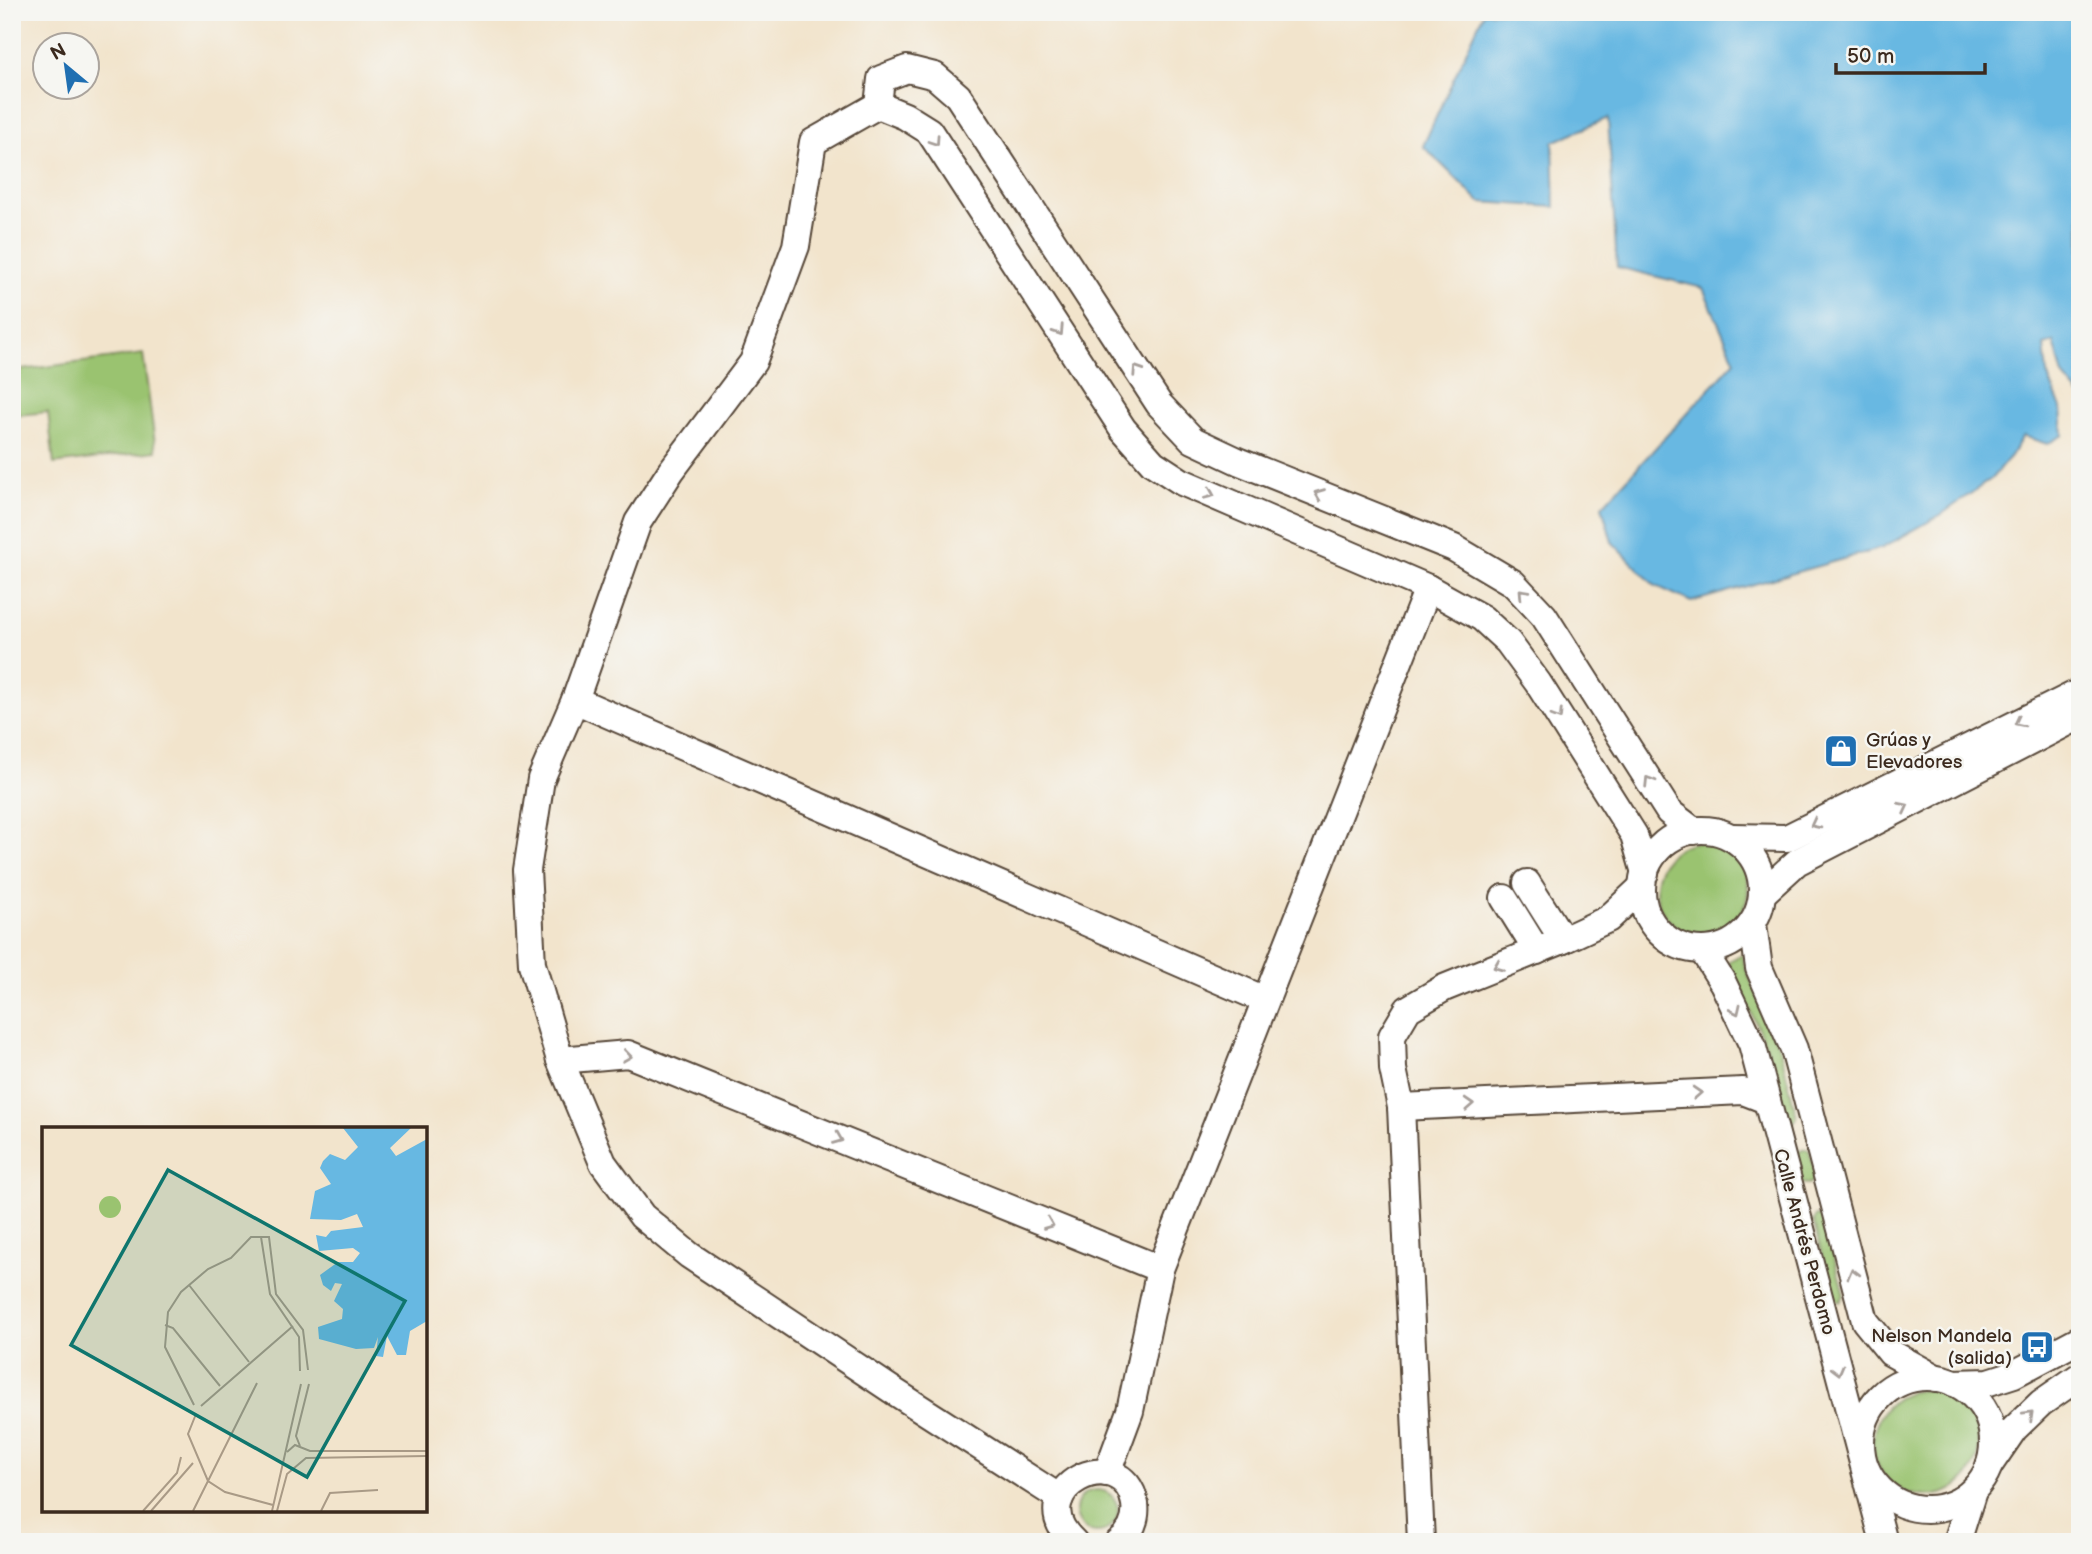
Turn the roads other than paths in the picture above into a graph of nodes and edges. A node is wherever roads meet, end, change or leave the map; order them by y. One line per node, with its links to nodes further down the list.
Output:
1 (878, 105): 2 (street, one-way to 2); 3 (street, one-way to 1); 6 (street)
2 (1428, 588): 4 (street); 18 (street)
3 (1574, 660): 4 (street); 8 (street, one-way to 3)
4 (1538, 683): 10 (street, one-way to 10)
5 (2080, 692): 9 (street, one-way to 9)
6 (575, 701): 18 (street); 19 (street)
7 (2080, 716): 12 (street, one-way to 7)
8 (1694, 831): 9 (street); 10 (street)
9 (1732, 837): 12 (street)
10 (1643, 880): 15 (street); 17 (street)
11 (1527, 883): 15 (street)
12 (1763, 893): 14 (street)
13 (1503, 898): 16 (street)
14 (1753, 924): 17 (street); 25 (street, Calle Andrés Perdomo, one-way to 14)
15 (1563, 940): 16 (street)
16 (1537, 951): 21 (street, one-way to 21)
17 (1703, 951): 20 (street, Calle Andrés Perdomo, one-way to 20)
18 (1265, 1000): 22 (street)
19 (559, 1060): 22 (street, one-way to 22); 30 (street)
20 (1766, 1100): 21 (street, one-way to 20); 27 (street, Calle Andrés Perdomo, one-way to 27)
21 (1401, 1107): 33 (street)
22 (1160, 1269): 28 (street)
23 (2080, 1339): 25 (street)
24 (2080, 1377): 26 (street, one-way to 24)
25 (1945, 1380): 26 (street); 27 (street)
26 (1989, 1465): 29 (street)
27 (1864, 1466): 29 (street); 34 (street, Calle Andrés Perdomo)
28 (1107, 1473): 30 (street); 32 (street)
29 (1973, 1491): 35 (street)
30 (1060, 1497): 31 (street)
31 (1074, 1542)
32 (1119, 1542)
33 (1421, 1542)
34 (1884, 1542)
35 (1957, 1542)

